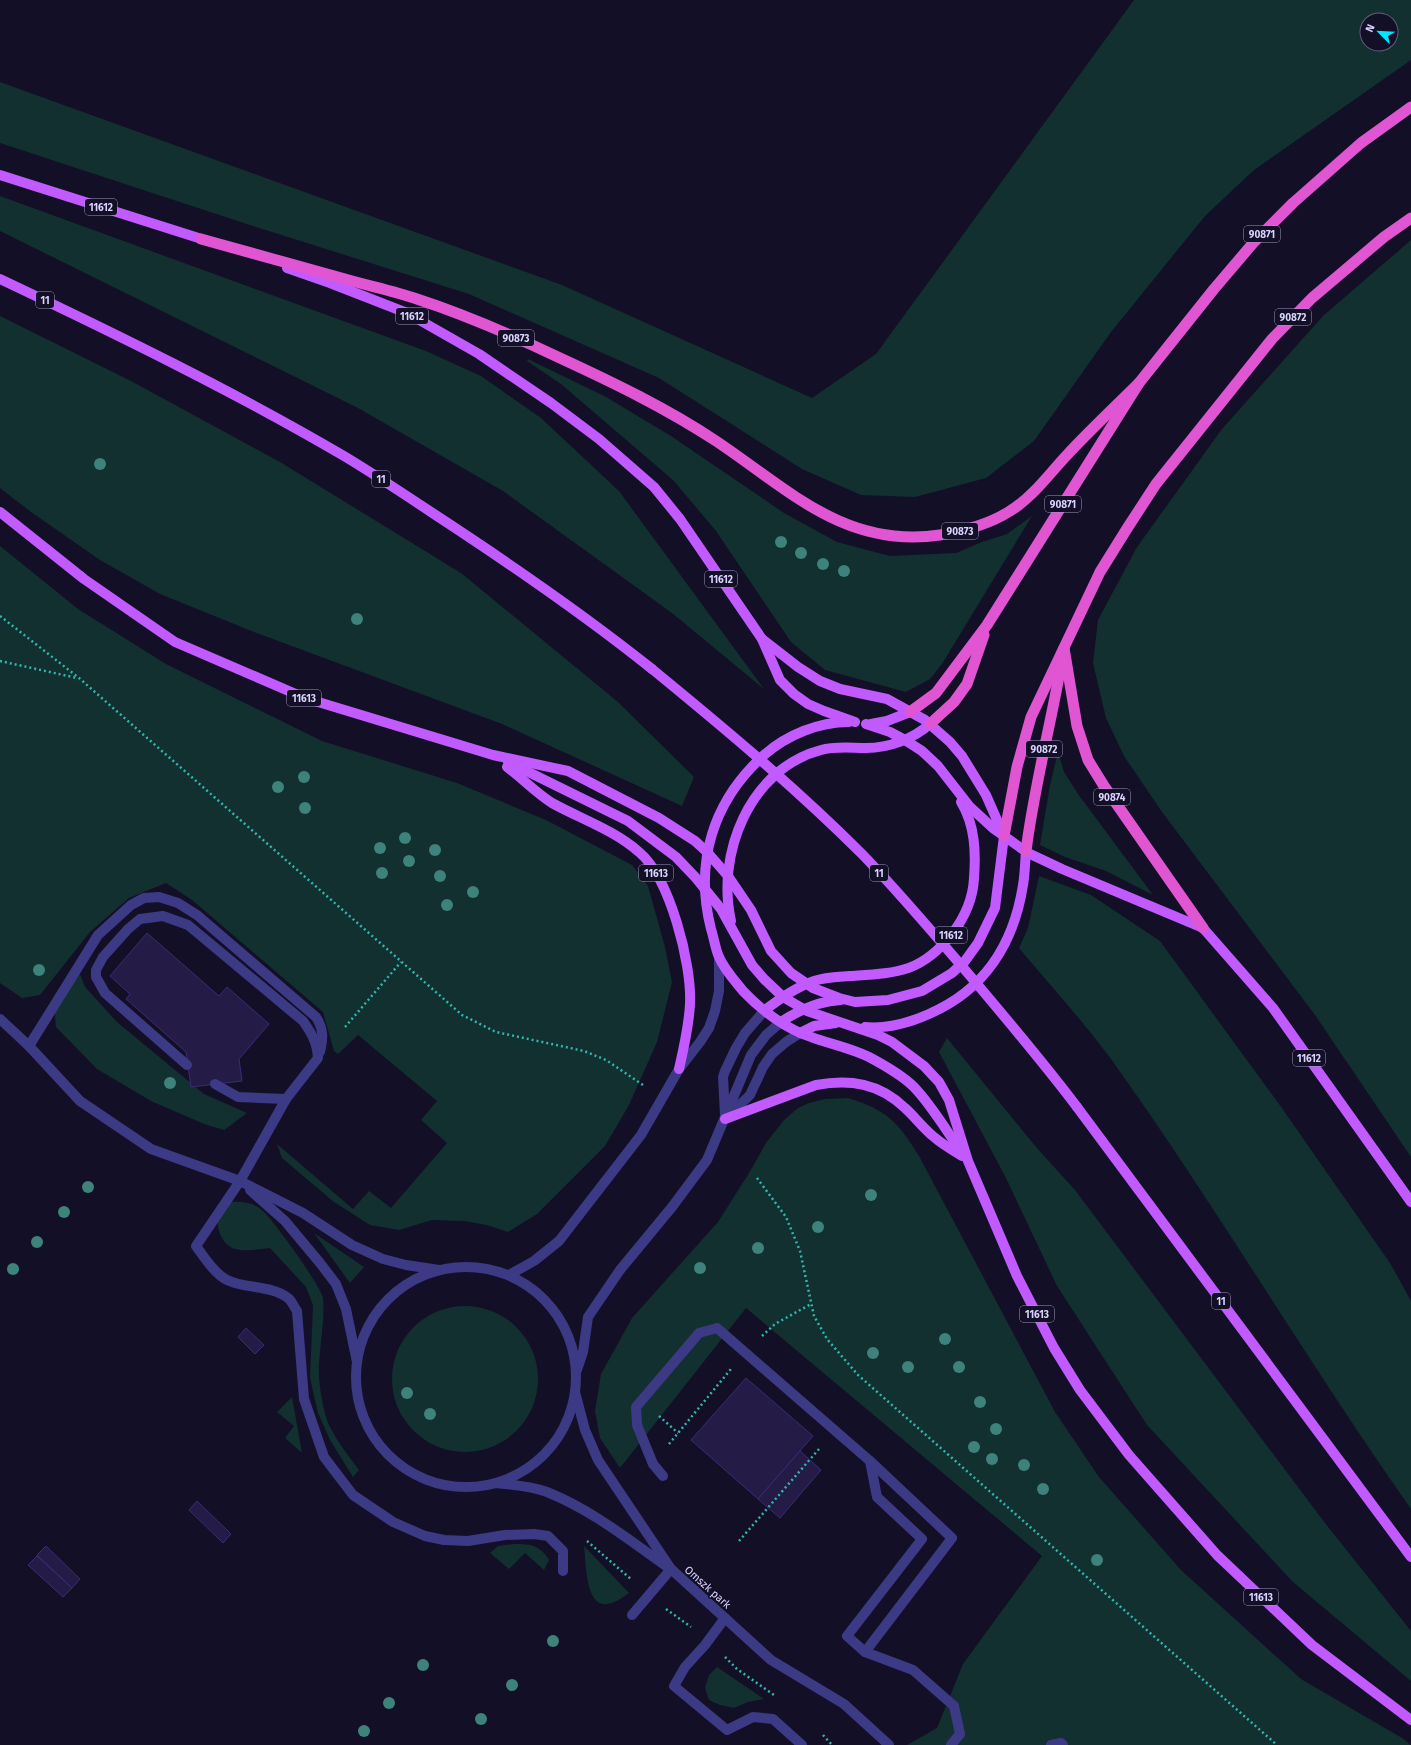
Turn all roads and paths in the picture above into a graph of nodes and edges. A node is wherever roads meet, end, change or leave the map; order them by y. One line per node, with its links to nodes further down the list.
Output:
1 (1411, 107): 6 (highway, 90871)
2 (0, 175): 4 (main road, 11612)
3 (1411, 218): 11 (highway, 90872)
4 (201, 239): 6 (highway, 90873); 10 (main road, 11612)
5 (0, 279): 65 (main road, 11, bridge)
6 (1139, 383): 9 (highway, 90871)
7 (0, 512): 19 (main road, 11613)
8 (0, 616): 13 (path)
9 (987, 625): 14 (highway, 90871); 17 (highway, 90871)
10 (762, 639): 14 (main road, 11612); 15 (main road, 11612)
11 (1064, 648): 21 (highway, 90872); 22 (highway, 90872); 26 (highway, 90874)
12 (0, 661): 13 (path)
13 (79, 678): 29 (path)
14 (910, 712): 16 (main road, 11612); 17 (main road, 11612)
15 (855, 722): 16 (main road, 11612); 23 (main road, 11612)
16 (866, 724): 18 (main road, 11612)
17 (930, 724): 18 (main road); 21 (main road, 11612)
18 (905, 740): 20 (main road, 11612); 24 (main road)
19 (493, 755): 23 (main road, 11613); 25 (main road, 11613); 43 (main road, 11613)
20 (953, 787): 21 (main road, 11612); 30 (main road, 11612)
21 (1004, 836): 22 (main road, 11612); 32 (main road, 11612)
22 (1026, 851): 26 (main road, 11612); 37 (main road)
23 (707, 852): 24 (main road, 11612); 25 (main road, 11612)
24 (728, 876): 27 (main road); 30 (main road, 11612)
25 (705, 890): 27 (main road); 28 (main road, 11612)
26 (1203, 928): 51 (main road, 11612)
27 (735, 935): 31 (main road)
28 (719, 957): 34 (main road, 11612); 43 (street)
29 (401, 962): 38 (path); 45 (path)
30 (806, 984): 31 (main road, 11612); 32 (main road, 11612)
31 (783, 997): 33 (main road); 34 (main road, 11612)
32 (847, 1000): 33 (main road, 11612)
33 (804, 1009): 36 (main road, 11612); 37 (main road)
34 (765, 1010): 36 (main road, 11612); 47 (street)
35 (0, 1019): 40 (street)
36 (782, 1022): 39 (main road, 11612); 47 (street)
37 (848, 1024): 39 (main road); 48 (main road, 11613)
38 (344, 1028)
39 (800, 1033): 47 (street); 48 (main road, 11613)
40 (29, 1046): 41 (street); 50 (street)
41 (318, 1058): 42 (street); 46 (street)
42 (187, 1065)
43 (679, 1069): 53 (street)
44 (215, 1084): 46 (street)
45 (644, 1085)
46 (286, 1098): 50 (street)
47 (725, 1119): 48 (main road); 57 (street)
48 (968, 1161): 74 (main road, 11613)
49 (757, 1178): 54 (path)
50 (240, 1181): 52 (street); 56 (street); 67 (street)
51 (1411, 1202)
52 (439, 1270): 53 (street); 56 (street)
53 (509, 1275): 57 (street)
54 (811, 1304): 55 (path); 80 (path)
55 (745, 1352): 60 (street); 61 (street)
56 (357, 1362): 62 (street)
57 (576, 1372): 58 (street)
58 (575, 1392): 62 (street); 66 (street, Omszk park)
59 (819, 1449): 64 (path)
60 (870, 1461): 72 (street); 72 (street)
61 (663, 1476)
62 (496, 1483): 66 (street)
63 (583, 1537): 68 (path)
64 (739, 1541)
65 (1411, 1557)
66 (671, 1569): 68 (street); 70 (street, Omszk park)
67 (563, 1571)
68 (649, 1596): 69 (street); 71 (path)
69 (632, 1615)
70 (725, 1618): 71 (street); 76 (street, Omszk park)
71 (708, 1640): 73 (path); 75 (street)
72 (864, 1652): 77 (street)
73 (775, 1696)
74 (1411, 1720)
75 (802, 1745)
76 (889, 1745)
77 (951, 1745)
78 (1051, 1745): 79 (street)
79 (1063, 1745)
80 (1277, 1745)

